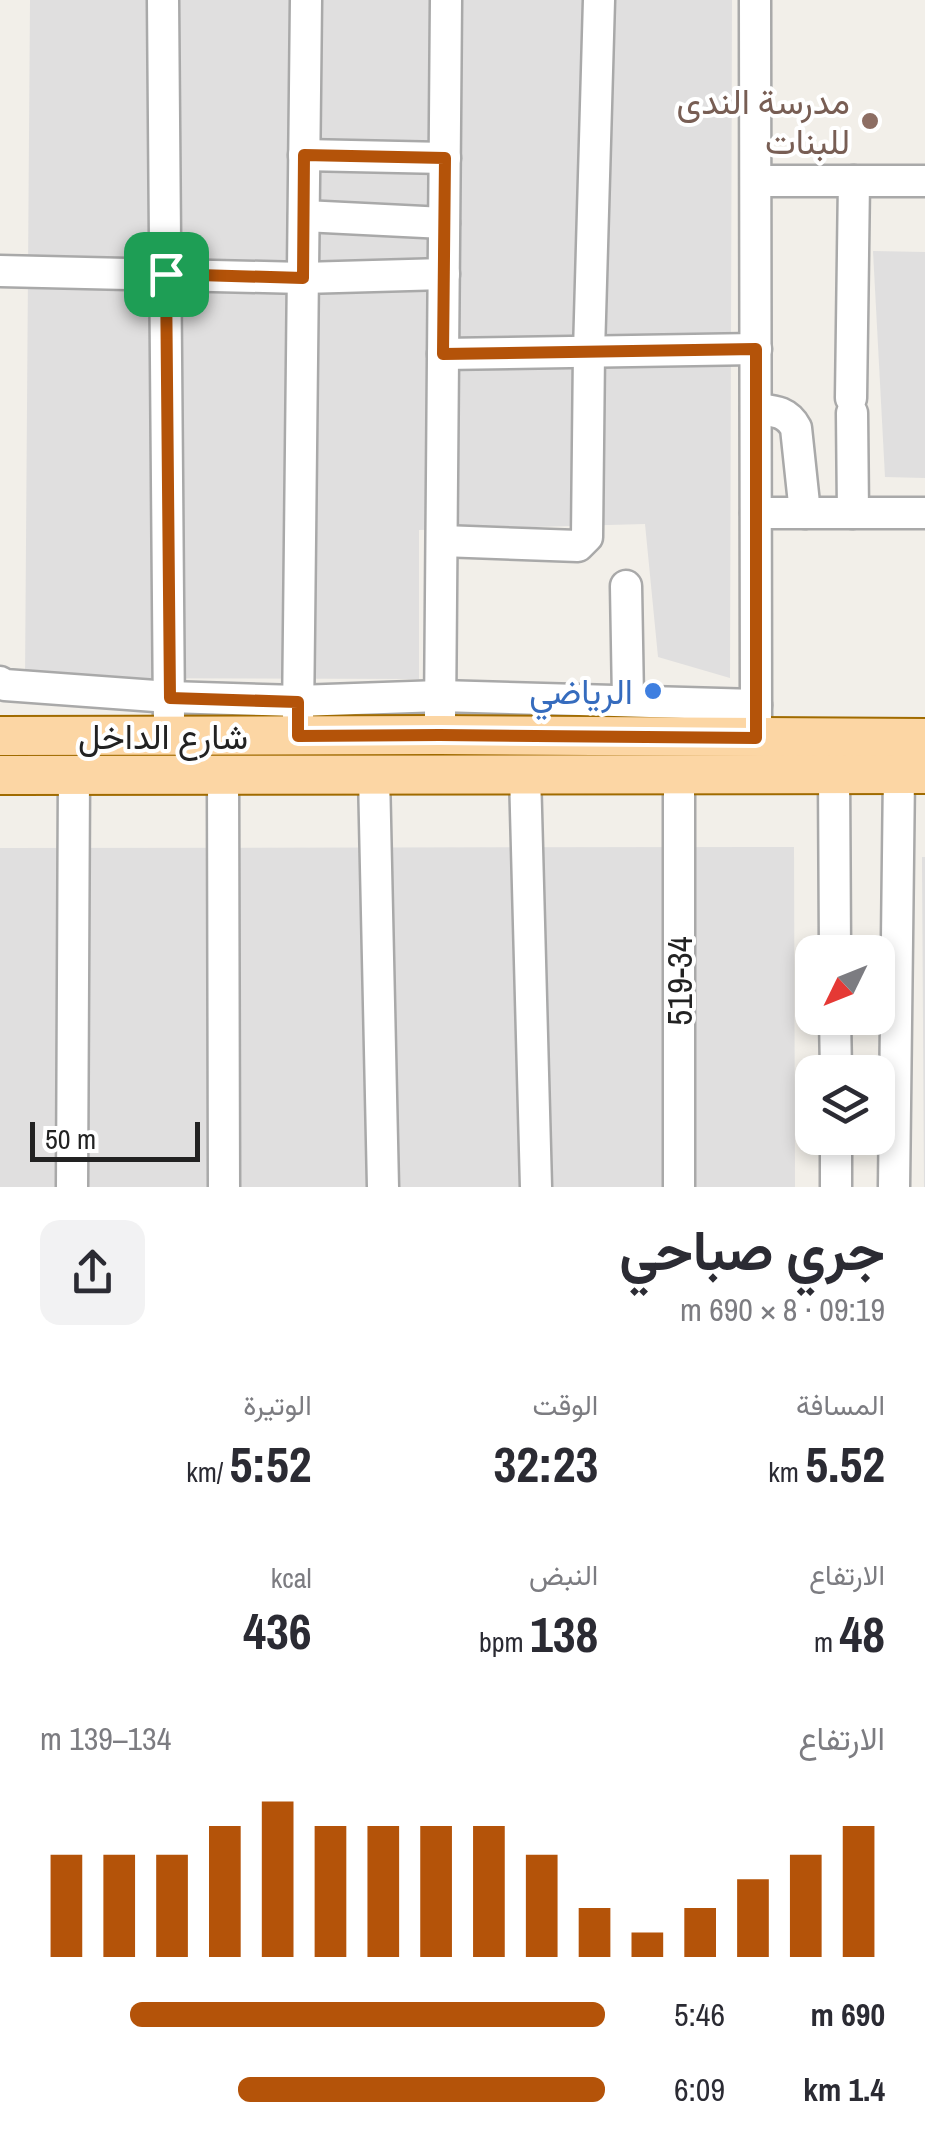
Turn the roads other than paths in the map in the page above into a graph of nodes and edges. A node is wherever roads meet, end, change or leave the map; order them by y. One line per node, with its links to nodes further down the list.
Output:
1 (163, 0): 14 (street)
2 (306, 0): 6 (street)
3 (446, 0): 7 (street)
4 (599, 0): 18 (street)
5 (755, 0): 8 (street)
6 (304, 155): 7 (street); 11 (street)
7 (445, 158): 12 (street)
8 (756, 181): 9 (street); 17 (street)
9 (854, 181): 10 (street); 23 (street)
10 (925, 181)
11 (304, 216): 12 (street); 16 (street)
12 (444, 223): 15 (street)
13 (0, 271): 14 (street)
14 (166, 274): 16 (street); 29 (street)
15 (444, 274): 16 (street); 19 (street)
16 (303, 278): 31 (street)
17 (756, 349): 18 (street); 20 (street)
18 (589, 352): 19 (street); 25 (street)
19 (443, 354): 25 (street)
20 (756, 409): 21 (street); 22 (street)
21 (756, 512): 22 (street); 32 (street)
22 (805, 513): 23 (street)
23 (853, 513): 24 (street)
24 (925, 513)
25 (442, 542): 28 (street)
26 (626, 586): 30 (street)
27 (0, 682): 29 (street)
28 (440, 696): 30 (street); 31 (street); 33 (street)
29 (170, 698): 31 (street); 35 (street)
30 (628, 700): 32 (street)
31 (298, 719): 33 (main road, شارع الداخل); 35 (main road, شارع الداخل)
32 (756, 721): 33 (main road, شارع الداخل); 36 (main road, شارع الداخل)
33 (440, 735)
34 (0, 736): 35 (main road, شارع الداخل)
35 (170, 736)
36 (925, 738)
37 (525, 773): 38 (main road, شارع الداخل); 44 (main road, شارع الداخل); 50 (street)
38 (679, 774): 39 (main road, شارع الداخل); 51 (street, 519-34)
39 (834, 774): 40 (main road, شارع الداخل); 45 (street)
40 (912, 774): 53 (street)
41 (0, 775): 42 (main road, شارع الداخل)
42 (74, 775): 43 (main road, شارع الداخل); 47 (street)
43 (223, 775): 44 (main road, شارع الداخل); 48 (street)
44 (374, 775): 49 (street)
45 (835, 935)
46 (836, 1155): 52 (street)
47 (72, 1187)
48 (224, 1187)
49 (384, 1187)
50 (536, 1187)
51 (679, 1187)
52 (836, 1187)
53 (894, 1187)

